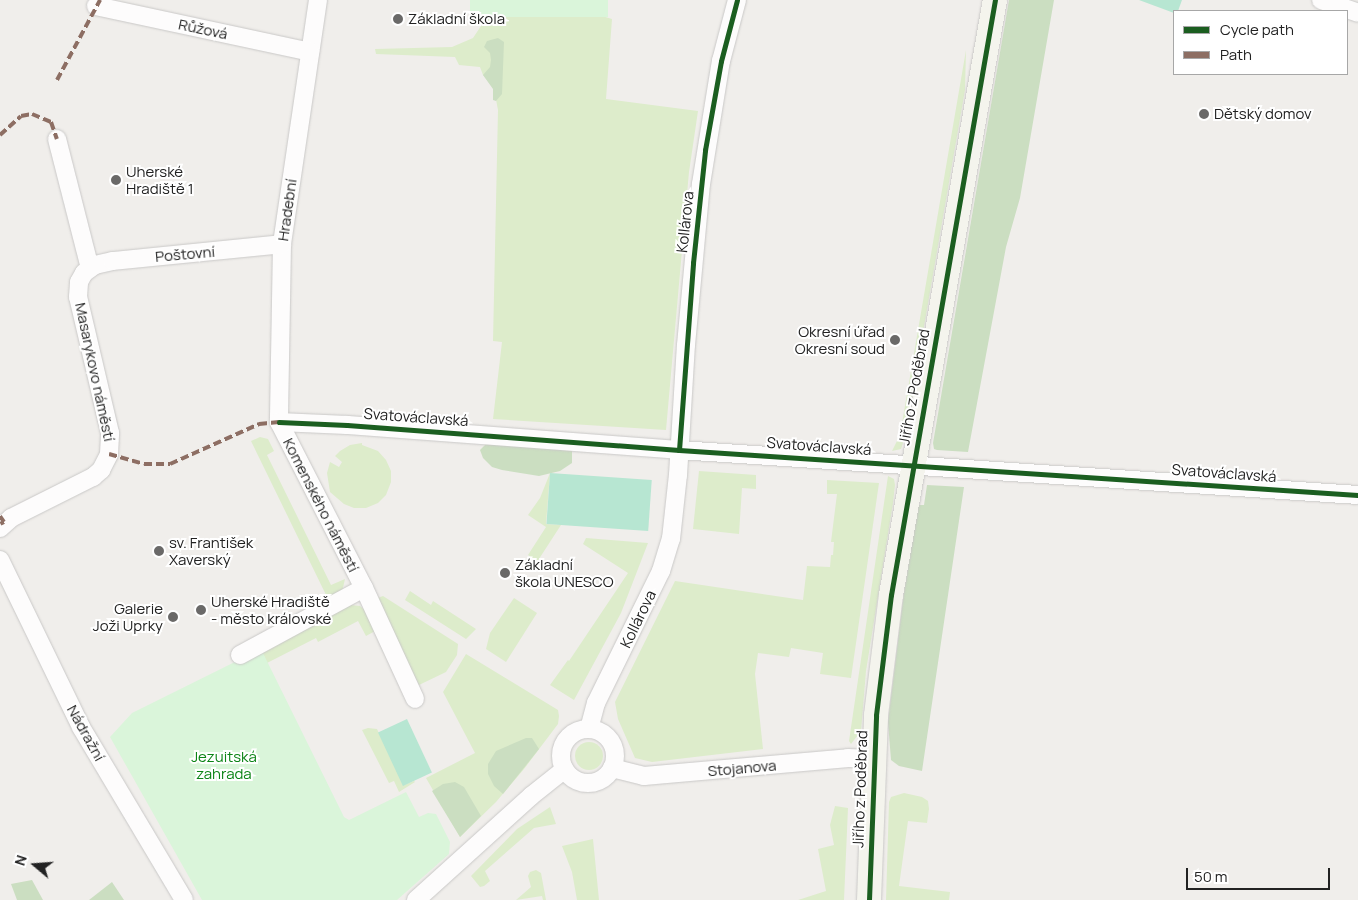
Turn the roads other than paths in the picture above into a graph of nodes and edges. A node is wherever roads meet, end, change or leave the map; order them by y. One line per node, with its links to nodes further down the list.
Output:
1 (318, 0): 7 (street, Hradební)
2 (737, 0): 12 (street, Kollárova)
3 (995, 0): 13 (street, Jiřího z Poděbrad)
4 (1321, 0): 6 (street)
5 (96, 6): 7 (street, Růžová)
6 (1358, 13)
7 (310, 52): 9 (street, Hradební)
8 (57, 139): 10 (street)
9 (282, 244): 10 (street, Poštovní); 11 (street, Hradební)
10 (90, 268): 15 (street, Masarykovo náměstí)
11 (280, 422): 12 (street, Svatováclavská); 17 (street, Komenského náměstí)
12 (679, 450): 13 (street, Svatováclavská); 20 (street, Kollárova)
13 (913, 465): 14 (street, Svatováclavská); 21 (street, Jiřího z Poděbrad)
14 (1358, 495)
15 (2, 525)
16 (0, 560): 24 (street, Nádražní)
17 (364, 588): 18 (street, Komenského náměstí); 19 (street, Komenského náměstí)
18 (240, 655)
19 (416, 699)
20 (589, 729): 22 (street); 23 (street)
21 (873, 759): 22 (street, Stojanova); 26 (street, Jiřího z Poděbrad)
22 (612, 768): 23 (street)
23 (565, 769): 25 (street)
24 (184, 900)
25 (416, 900)
26 (869, 900)

